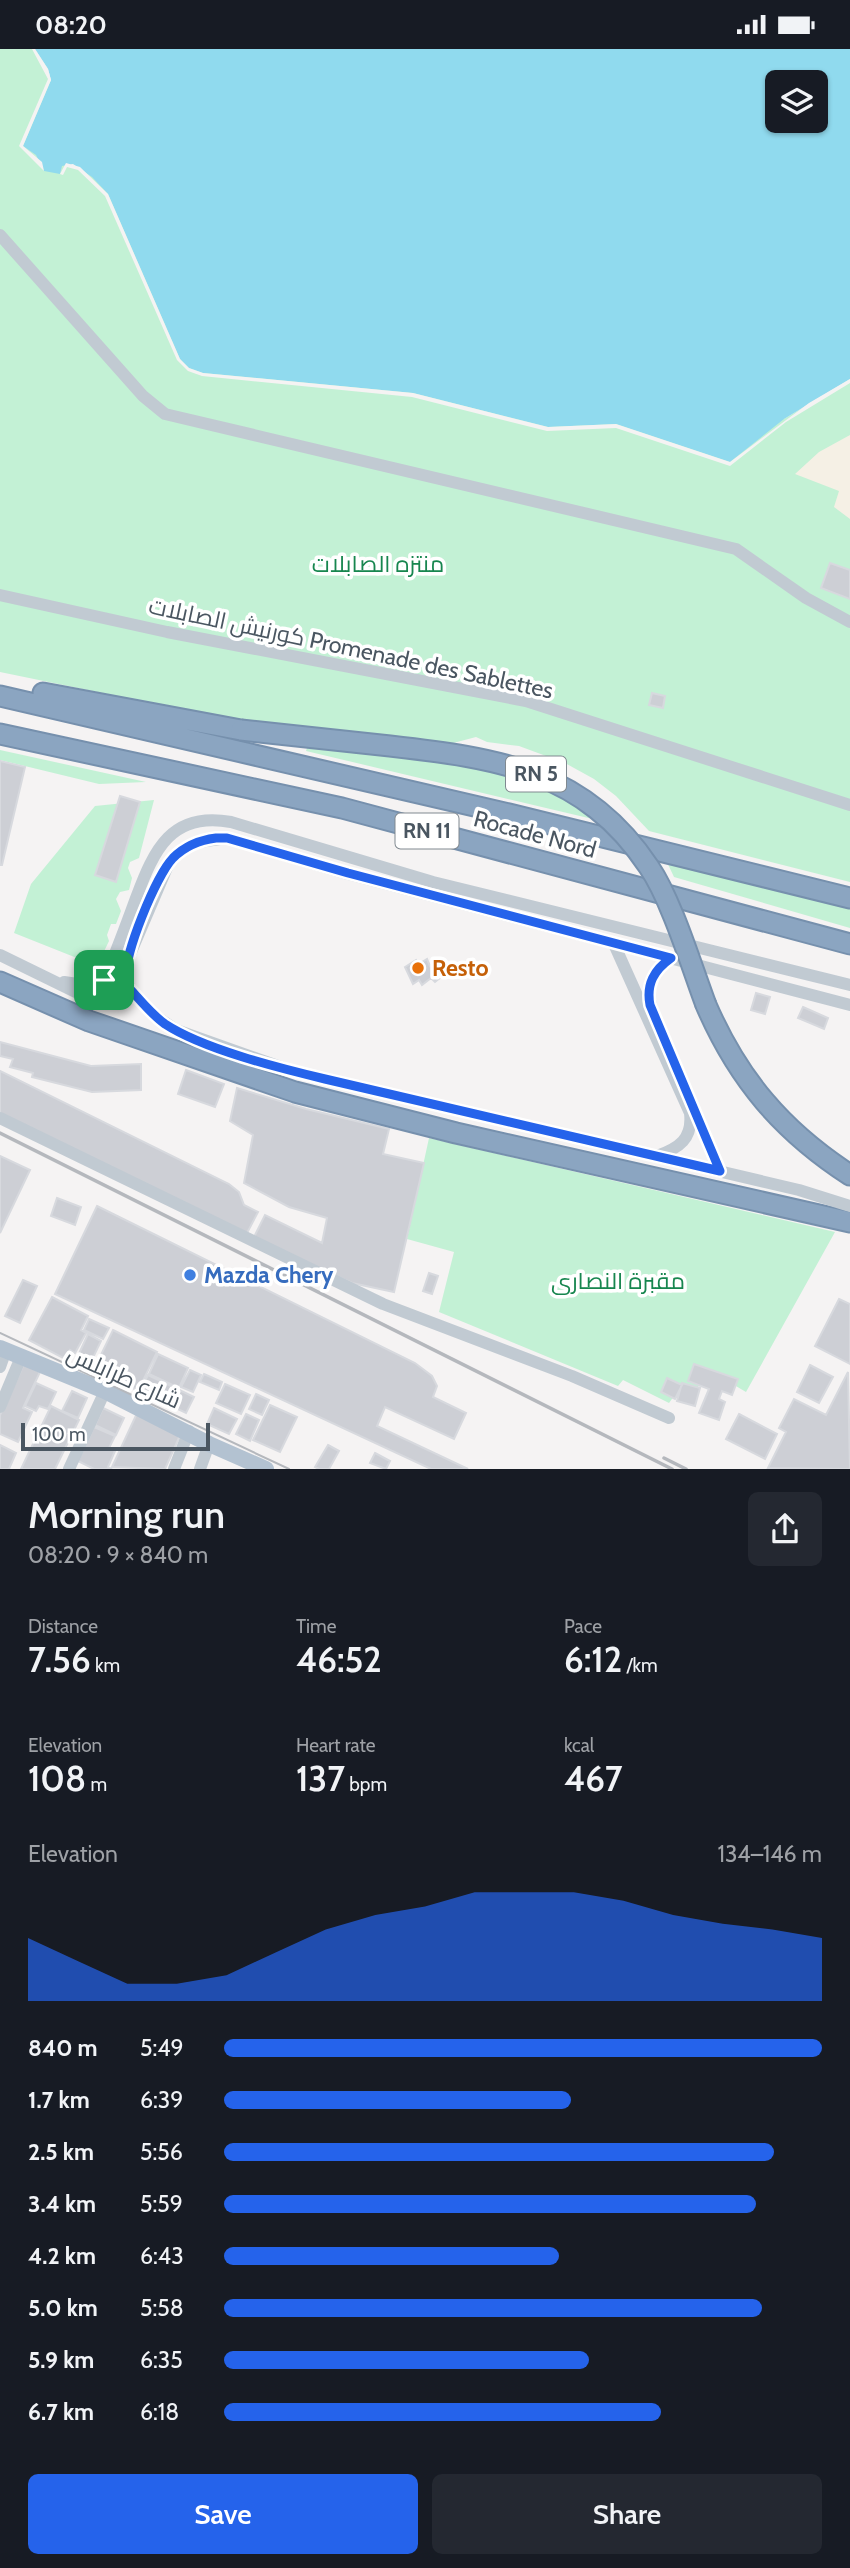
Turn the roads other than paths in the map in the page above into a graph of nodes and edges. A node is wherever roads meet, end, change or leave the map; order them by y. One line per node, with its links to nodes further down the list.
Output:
1 (0, 235): 3 (street)
2 (0, 595): 7 (street, كورنيش الصابلات Promenade des Sablettes)
3 (850, 622)
4 (0, 686): 23 (highway, RN 5, bridge)
5 (0, 696): 8 (highway, Rocade Nord / RN 11)
6 (0, 734): 10 (highway, Rocade Nord / RN 11)
7 (850, 805)
8 (850, 898)
9 (614, 944): 12 (street); 16 (street); 21 (street)
10 (850, 944)
11 (0, 955): 13 (street)
12 (671, 958): 19 (street); 22 (street)
13 (50, 978): 15 (street); 18 (street)
14 (0, 982): 25 (highway)
15 (103, 982): 16 (street); 17 (street); 18 (street)
16 (128, 984): 18 (street); 21 (street)
17 (850, 985)
18 (108, 1002)
19 (850, 1005)
20 (0, 1118): 30 (street)
21 (657, 1156): 22 (street)
22 (720, 1171): 24 (street)
23 (850, 1174)
24 (850, 1206)
25 (850, 1222)
26 (9, 1352): 27 (street); 28 (main road, شارع طرابلس); 29 (street)
27 (0, 1367)
28 (105, 1391): 31 (main road, شارع طرابلس); 33 (street)
29 (0, 1407)
30 (669, 1418)
31 (189, 1431): 32 (main road, شارع طرابلس); 34 (street)
32 (209, 1444): 35 (street); 36 (main road, شارع طرابلس)
33 (73, 1467)
34 (174, 1469)
35 (200, 1469)
36 (266, 1469)

